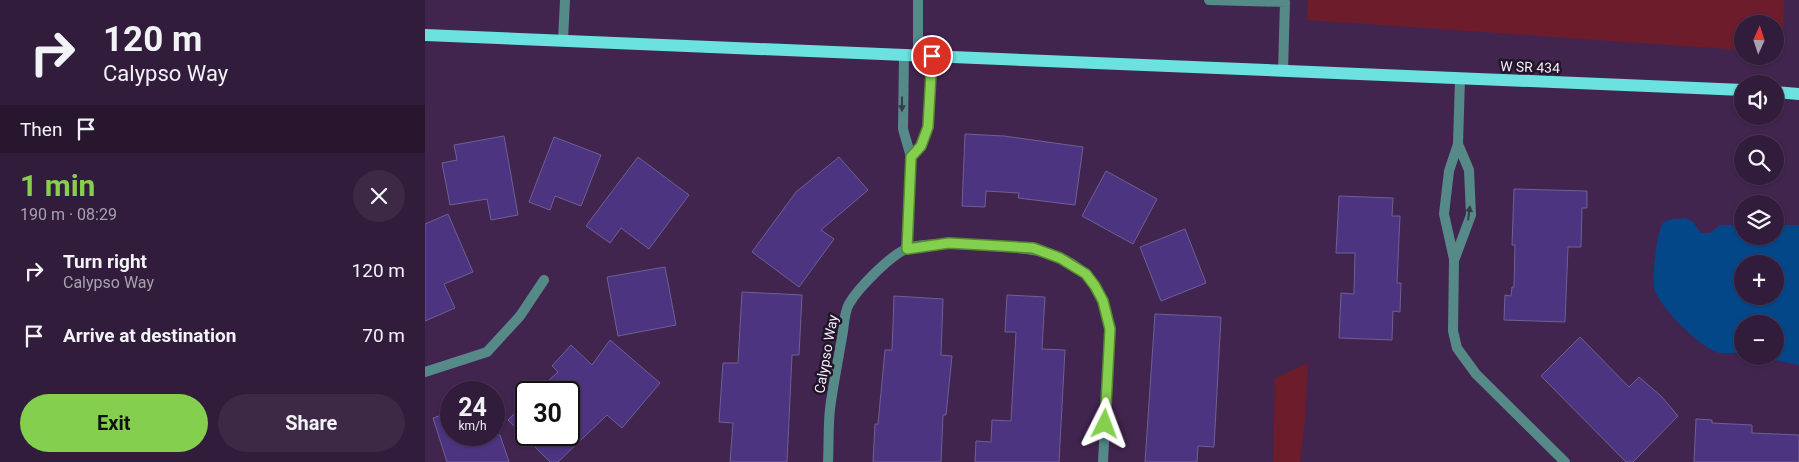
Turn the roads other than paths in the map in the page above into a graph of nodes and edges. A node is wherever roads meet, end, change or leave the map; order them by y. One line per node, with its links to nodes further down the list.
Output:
1 (565, 0): 6 (street)
2 (918, 0): 8 (street)
3 (1209, 0): 4 (street)
4 (1285, 1): 10 (street)
5 (425, 35): 6 (main road, W SR 434)
6 (563, 40): 7 (main road, W SR 434)
7 (904, 55): 8 (main road, W SR 434); 16 (street, one-way to 16)
8 (918, 56): 9 (main road, W SR 434)
9 (932, 56): 10 (main road, W SR 434); 16 (street)
10 (1283, 72): 11 (main road, W SR 434)
11 (1460, 79): 12 (main road, W SR 434); 15 (street)
12 (1734, 90)
13 (1784, 93): 14 (main road)
14 (1799, 94)
15 (1458, 144): 18 (street); 18 (street, one-way to 15)
16 (911, 157): 17 (street)
17 (907, 249): 21 (street, Calypso Way); 22 (street)
18 (1454, 259): 23 (street)
19 (544, 280): 20 (street)
20 (425, 372)
21 (828, 462)
22 (1103, 462)
23 (1565, 462)

